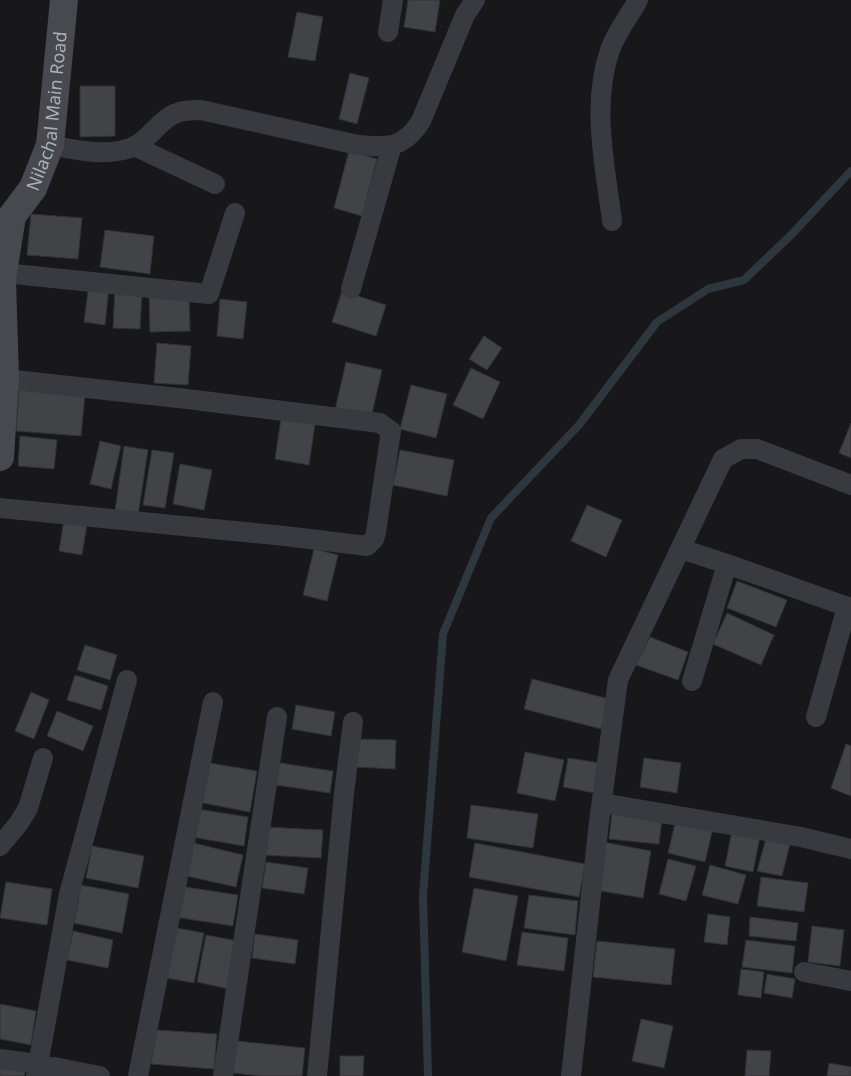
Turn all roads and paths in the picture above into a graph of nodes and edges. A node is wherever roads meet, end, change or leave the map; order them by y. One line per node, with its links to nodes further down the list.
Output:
1 (64, 0): 6 (street, Nilachal Main Road)
2 (394, 0): 5 (street)
3 (475, 0): 8 (street)
4 (638, 0): 11 (street)
5 (388, 32)
6 (50, 145): 7 (street); 12 (street, Nilachal Main Road)
7 (134, 146): 8 (street); 9 (street)
8 (392, 146): 13 (street)
9 (215, 184)
10 (235, 213): 12 (street)
11 (612, 221)
12 (4, 273): 14 (street)
13 (351, 289)
14 (5, 379): 15 (street); 17 (street)
15 (0, 457)
16 (851, 484): 18 (street)
17 (0, 508)
18 (681, 549): 19 (street); 28 (street)
19 (727, 564): 20 (street); 22 (street)
20 (849, 608): 25 (street)
21 (127, 680): 34 (street)
22 (692, 681)
23 (213, 702): 36 (street)
24 (277, 717): 37 (street)
25 (816, 717)
26 (353, 722): 38 (street)
27 (44, 758): 29 (street)
28 (602, 804): 30 (street); 39 (street)
29 (0, 846)
30 (851, 849)
31 (804, 972): 32 (street)
32 (851, 981)
33 (0, 1058): 34 (street)
34 (37, 1070): 35 (street)
35 (100, 1076)
36 (138, 1076)
37 (223, 1076)
38 (317, 1076)
39 (571, 1076)

